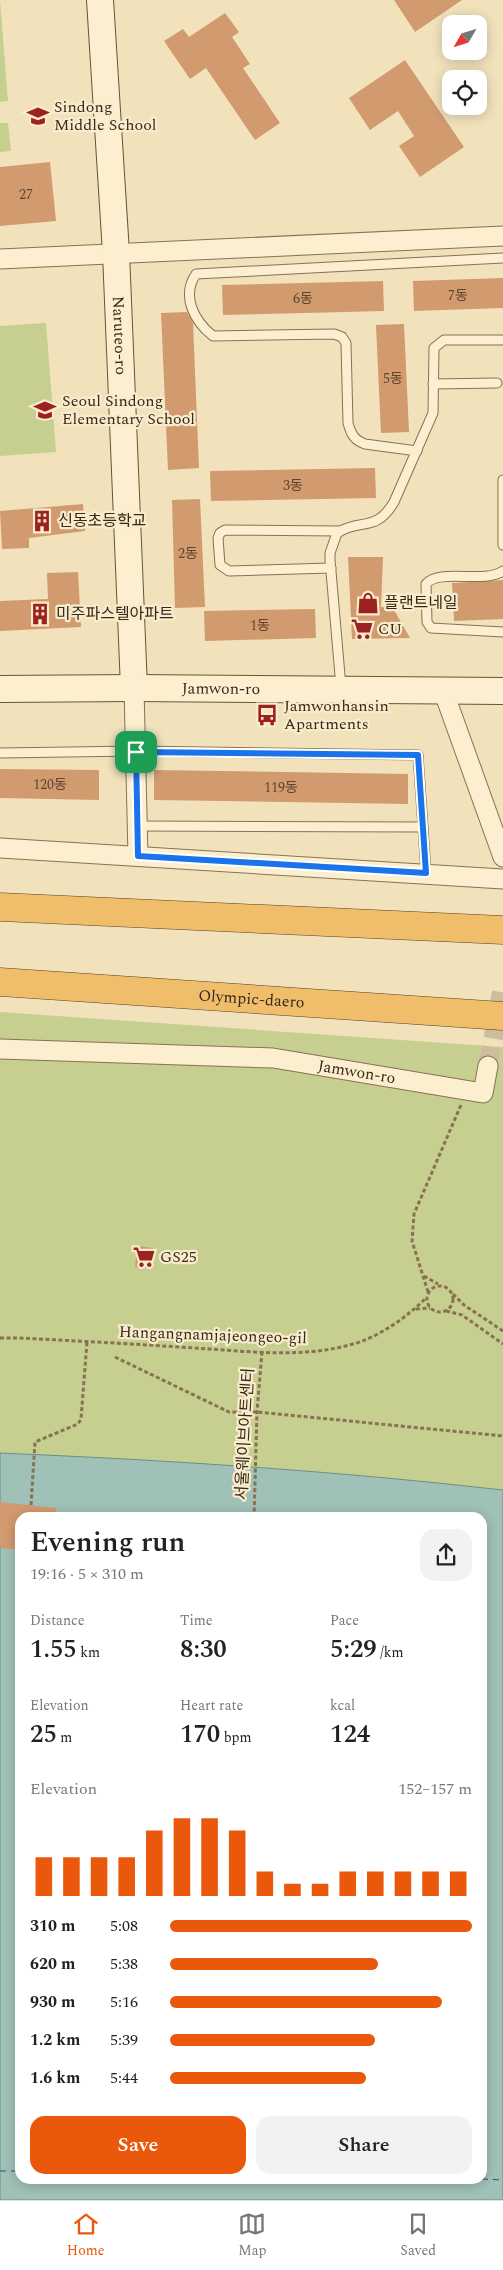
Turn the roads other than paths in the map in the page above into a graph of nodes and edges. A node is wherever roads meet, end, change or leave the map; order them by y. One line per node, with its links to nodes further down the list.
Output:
1 (100, 0): 3 (main road, Naruteo-ro)
2 (503, 236): 3 (street)
3 (116, 253): 5 (street); 16 (main road, Naruteo-ro)
4 (503, 258): 9 (lane)
5 (0, 260)
6 (503, 340): 8 (lane)
7 (497, 383): 8 (lane)
8 (433, 384): 9 (lane)
9 (417, 451): 11 (lane)
10 (503, 480): 12 (lane)
11 (340, 531): 13 (lane); 13 (lane)
12 (503, 546)
13 (330, 568): 18 (lane)
14 (503, 571): 15 (lane)
15 (503, 632)
16 (134, 688): 17 (main road, Jamwon-ro); 18 (main road, Jamwon-ro); 21 (street)
17 (0, 689)
18 (341, 689): 19 (main road, Jamwon-ro)
19 (443, 690): 20 (main road, Jamwon-ro); 27 (street)
20 (503, 691)
21 (136, 752): 22 (lane); 23 (street); 24 (lane)
22 (0, 753)
23 (138, 826): 24 (lane); 26 (street)
24 (423, 827): 28 (lane)
25 (0, 848): 26 (street)
26 (138, 856): 28 (street)
27 (503, 857)
28 (426, 873): 29 (street)
29 (503, 879)
30 (0, 907): 31 (highway)
31 (503, 930)
32 (0, 982): 33 (highway, Olympic-daero)
33 (503, 1016)
34 (0, 1049): 35 (street, Jamwon-ro)
35 (488, 1066)

